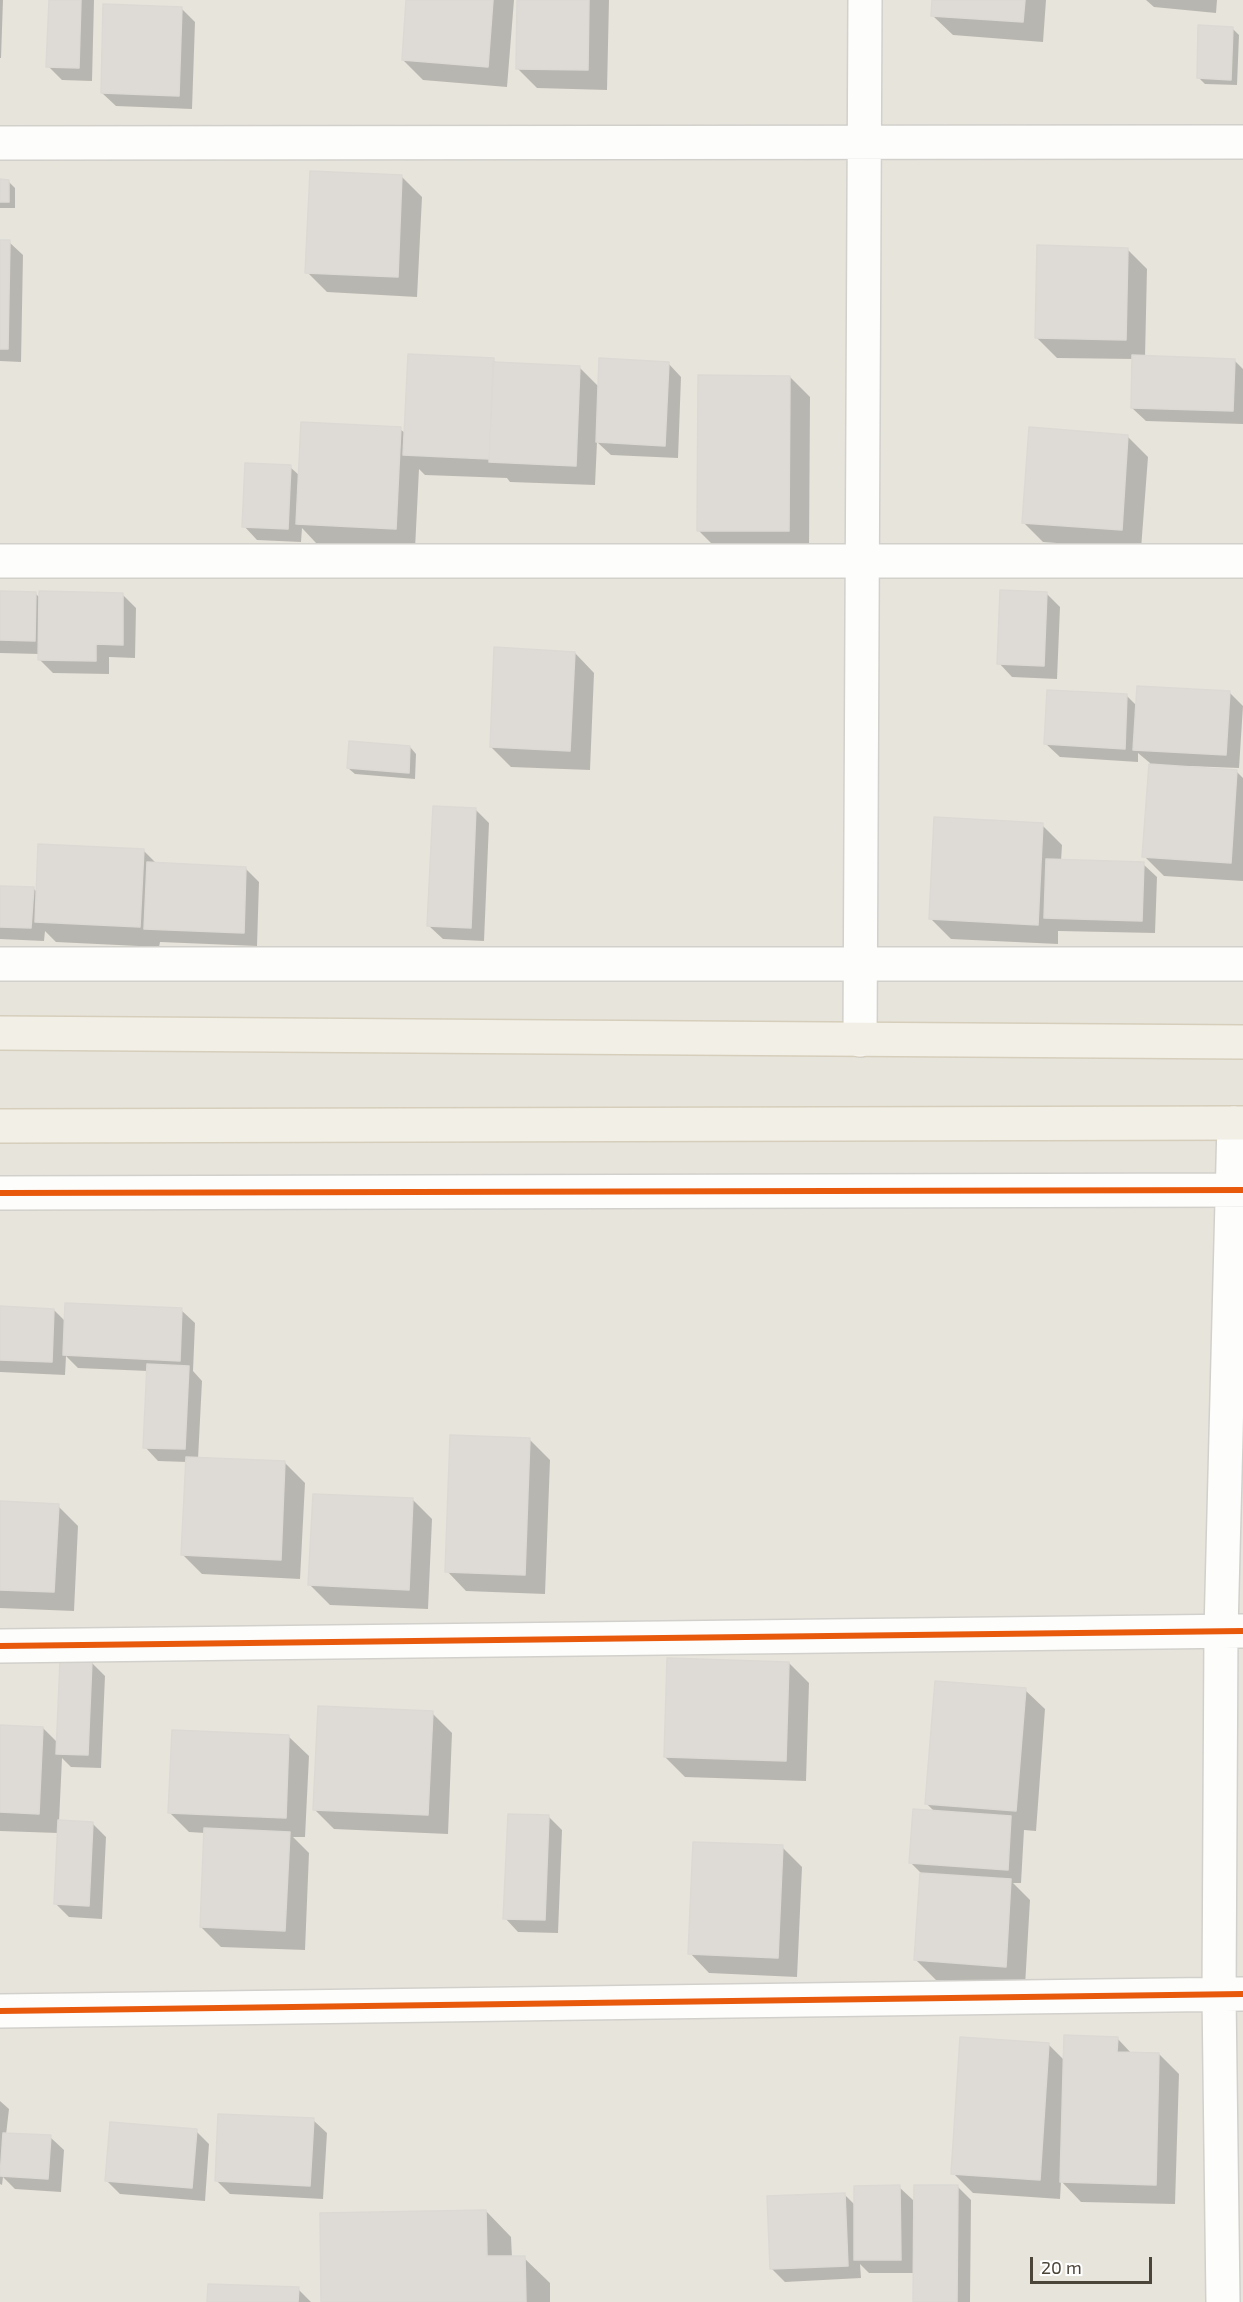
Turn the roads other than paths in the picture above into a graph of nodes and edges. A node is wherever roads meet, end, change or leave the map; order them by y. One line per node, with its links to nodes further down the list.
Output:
1 (864, 0): 4 (street)
2 (1243, 142): 4 (street)
3 (0, 143): 4 (street)
4 (864, 143): 6 (street)
5 (0, 561): 6 (street)
6 (862, 561): 7 (street); 9 (street)
7 (1243, 561)
8 (0, 964): 9 (street)
9 (861, 964): 10 (street); 12 (street)
10 (1243, 964)
11 (0, 1033): 12 (main road)
12 (860, 1040): 13 (main road)
13 (1243, 1042)
14 (1238, 1123): 15 (main road); 16 (street)
15 (0, 1126)
16 (1238, 1190): 17 (street); 18 (street)
17 (0, 1193)
18 (1232, 1631): 19 (street); 20 (street)
19 (0, 1646)
20 (1231, 1994): 21 (street); 22 (street)
21 (0, 2010)
22 (1223, 2302)

